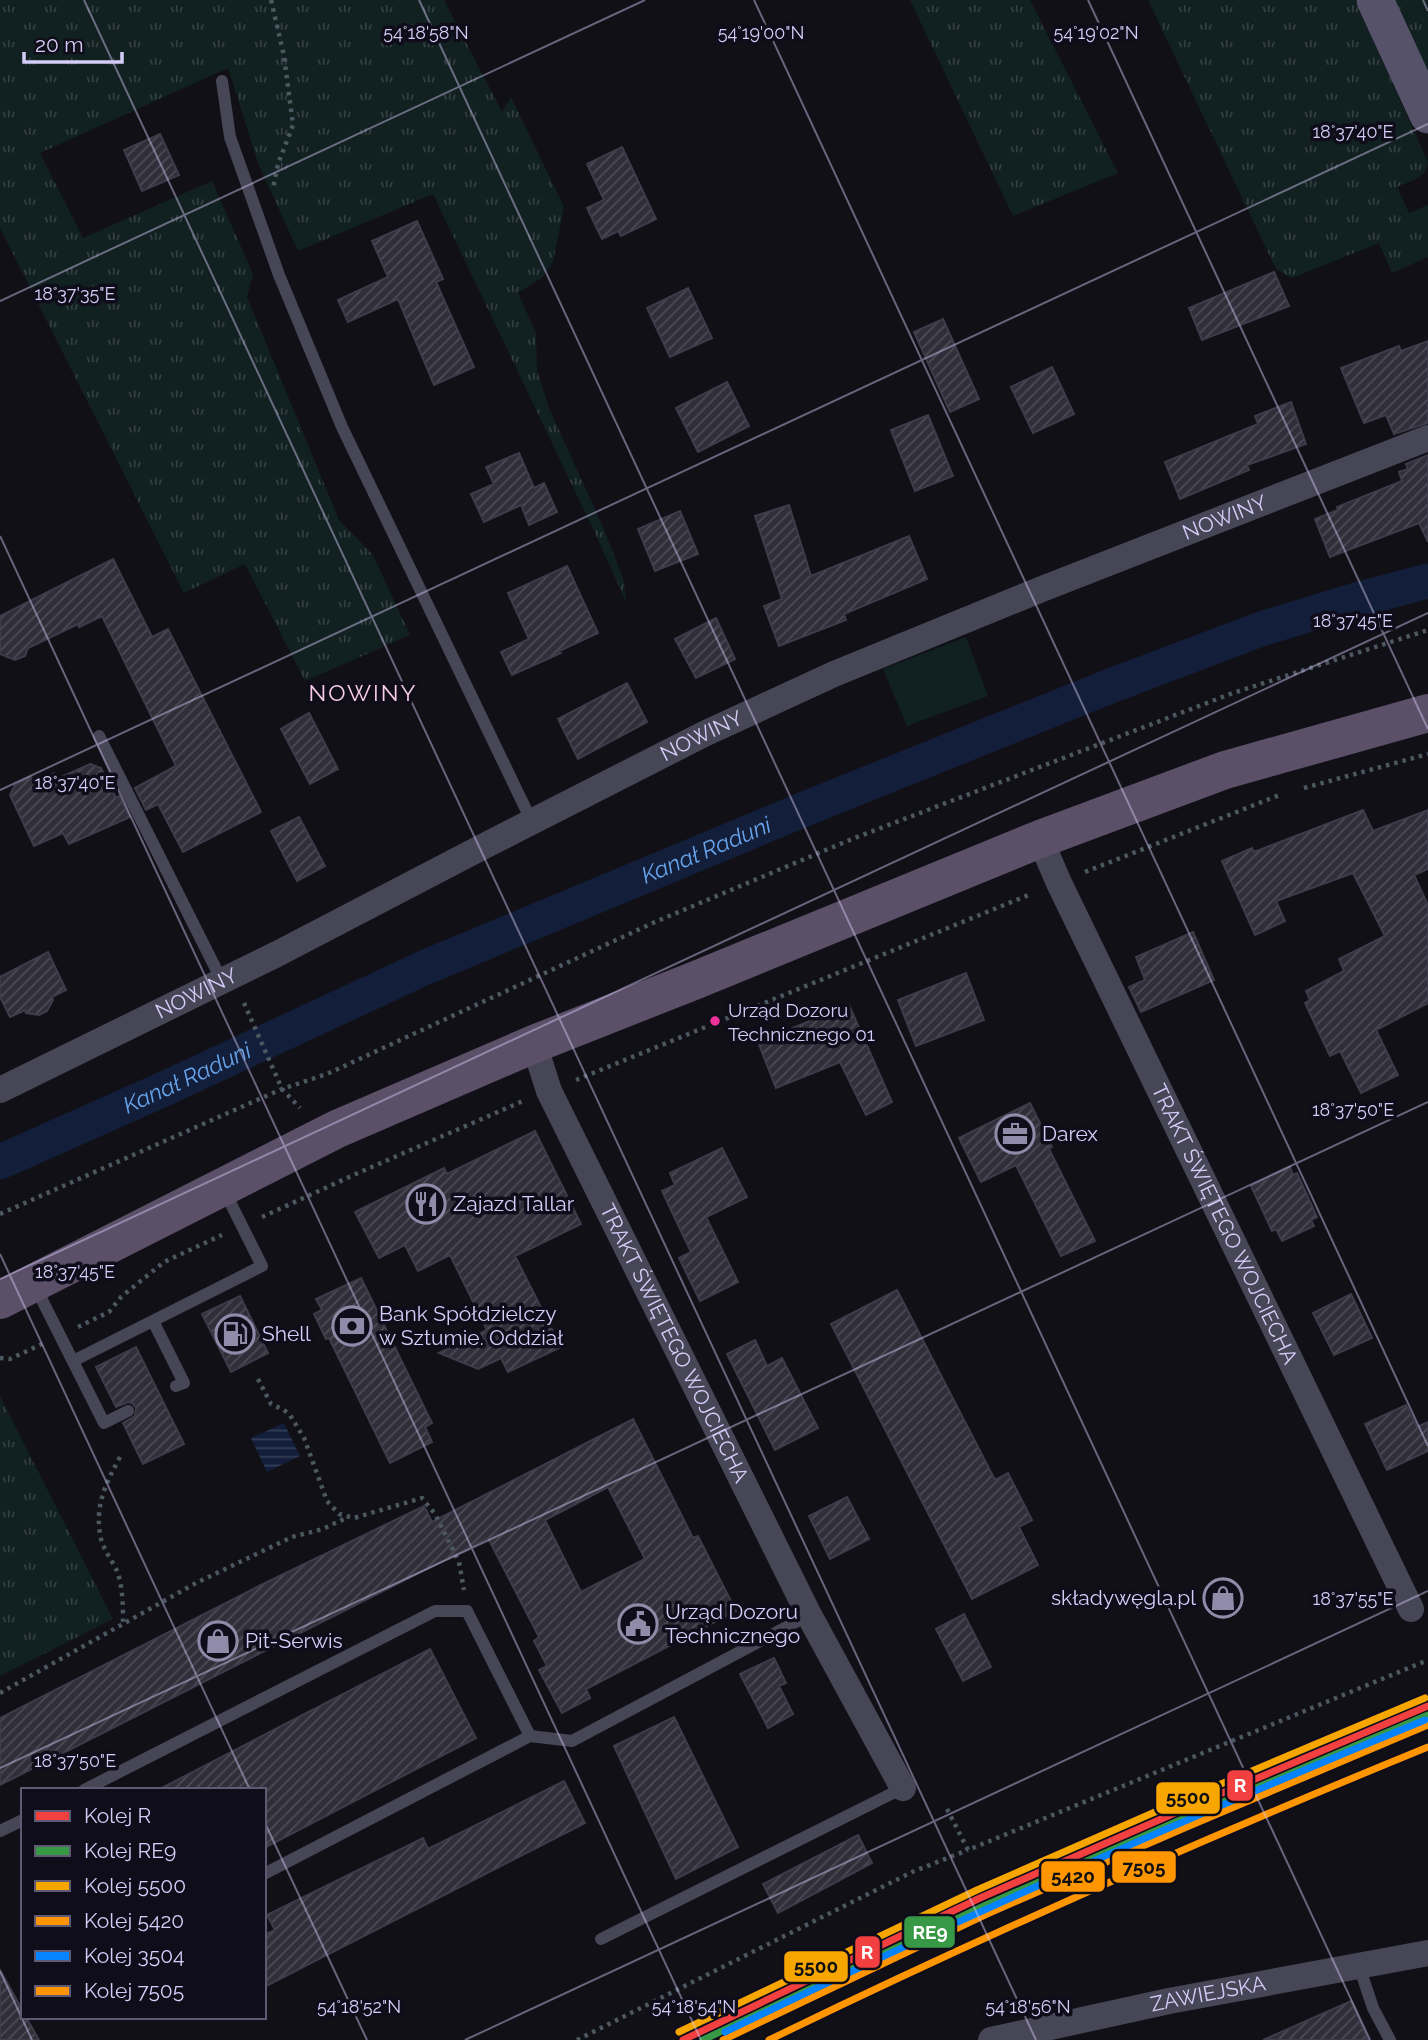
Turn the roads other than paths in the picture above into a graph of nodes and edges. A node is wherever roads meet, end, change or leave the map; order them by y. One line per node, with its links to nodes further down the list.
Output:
1 (1376, 0): 3 (street)
2 (222, 81): 7 (lane)
3 (1428, 115)
4 (1428, 438): 7 (street, NOWINY)
5 (1428, 713): 8 (main road)
6 (99, 736): 9 (lane)
7 (532, 822): 9 (street, NOWINY)
8 (1040, 839): 10 (main road); 19 (street, TRAKT ŚWIĘTEGO WOJCIECHA)
9 (222, 981): 11 (street, NOWINY)
10 (534, 1044): 12 (main road); 20 (street, TRAKT ŚWIĘTEGO WOJCIECHA)
11 (0, 1090)
12 (222, 1186): 13 (main road); 15 (lane)
13 (33, 1283): 14 (main road); 16 (lane)
14 (0, 1300)
15 (153, 1321): 16 (lane); 17 (lane)
16 (73, 1363): 18 (lane)
17 (176, 1386)
18 (128, 1411)
19 (1411, 1609)
20 (809, 1615): 21 (lane); 23 (street, TRAKT ŚWIĘTEGO WOJCIECHA)
21 (530, 1735): 22 (lane); 26 (lane)
22 (88, 1788)
23 (903, 1788): 27 (lane)
24 (21, 1821): 25 (lane)
25 (0, 1831)
26 (266, 1873)
27 (601, 1939)
28 (1428, 1953): 29 (street, ZAWIEJSKA)
29 (1359, 1966): 30 (street, ZAWIEJSKA); 31 (lane)
30 (991, 2040)
31 (1390, 2040)

